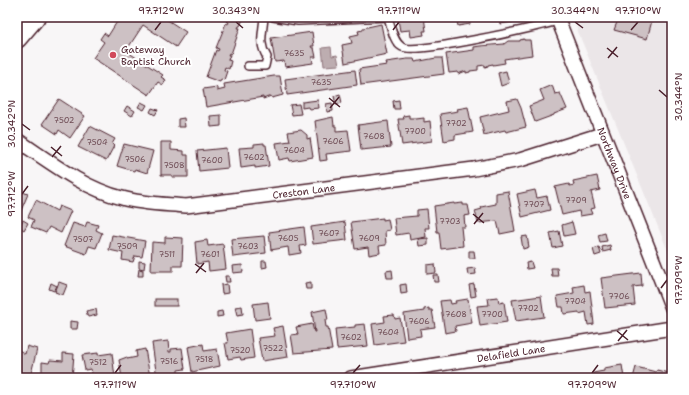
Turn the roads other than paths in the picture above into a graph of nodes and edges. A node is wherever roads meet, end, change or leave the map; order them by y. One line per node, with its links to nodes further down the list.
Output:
1 (35, 17): 6 (street)
2 (264, 17): 7 (lane)
3 (273, 17): 4 (lane)
4 (388, 17): 5 (lane)
5 (558, 19): 8 (street, Northway Drive)
6 (17, 38)
7 (248, 66)
8 (602, 134): 9 (street, Creston Lane); 10 (street, Northway Drive)
9 (17, 140)
10 (672, 308)
11 (672, 328): 12 (street, Delafield Lane)
12 (351, 378)

